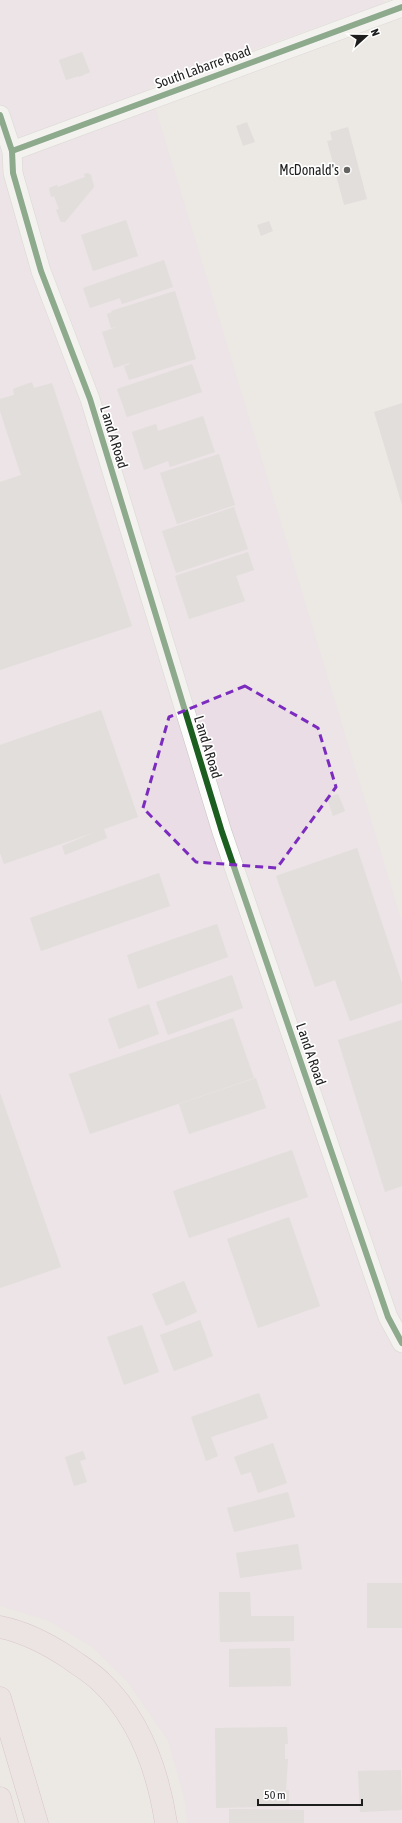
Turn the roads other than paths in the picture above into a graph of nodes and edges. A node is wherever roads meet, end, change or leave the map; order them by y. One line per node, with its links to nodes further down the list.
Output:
1 (402, 7): 3 (street, South Labarre Road)
2 (0, 115): 3 (street, L and A Road)
3 (12, 151): 4 (street, L and A Road)
4 (402, 1343)
5 (0, 1627): 10 (highway)
6 (0, 1698): 9 (highway)
7 (0, 1798): 8 (highway)
8 (7, 1823)
9 (37, 1823)
10 (166, 1823)

